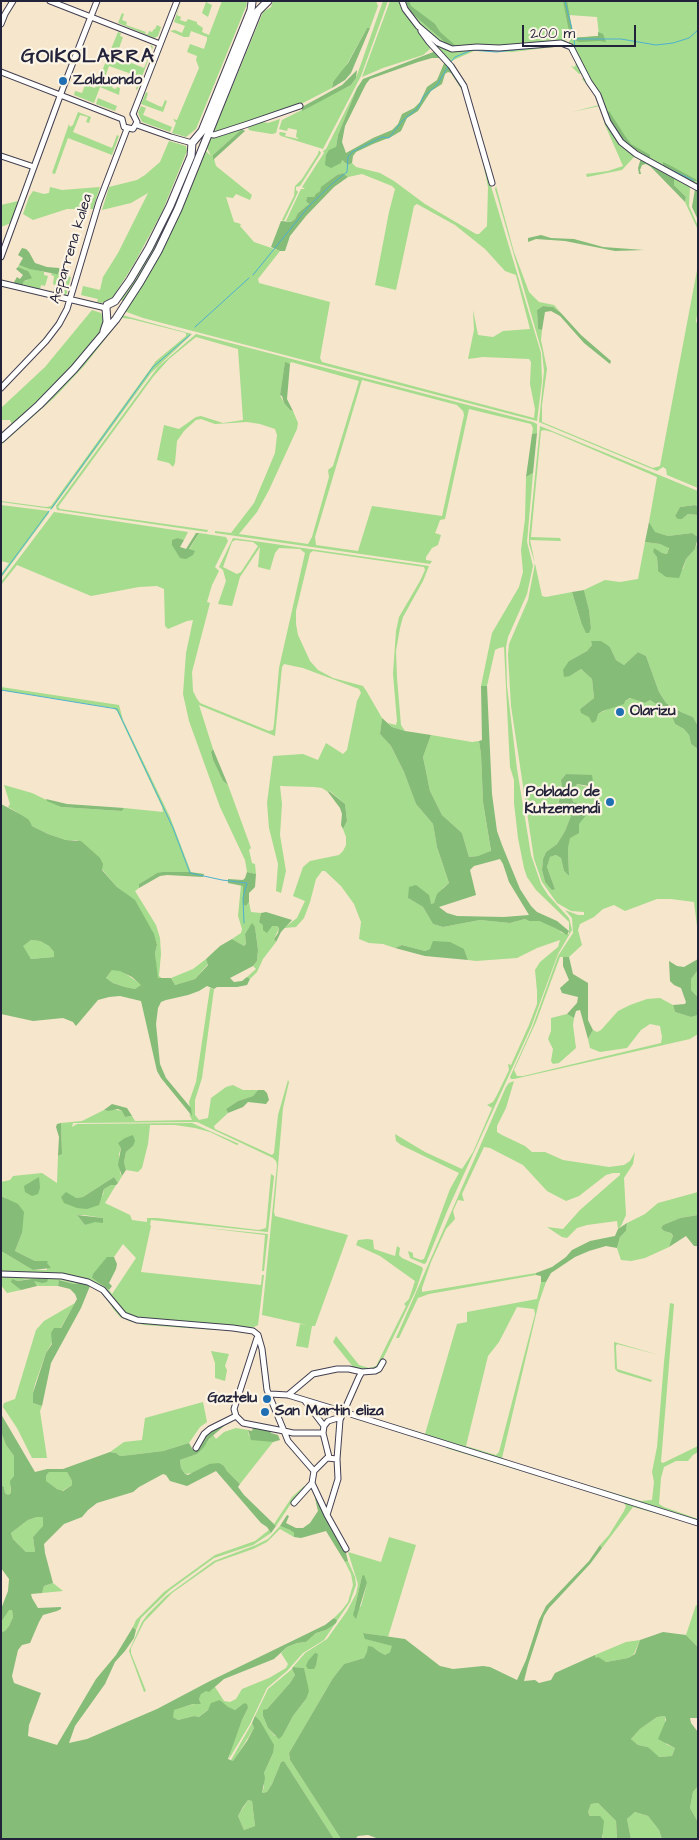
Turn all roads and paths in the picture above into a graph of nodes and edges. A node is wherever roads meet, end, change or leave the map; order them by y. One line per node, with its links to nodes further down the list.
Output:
1 (13, 1): 9 (street)
2 (50, 1): 8 (street)
3 (97, 1): 8 (street)
4 (177, 1): 11 (street)
5 (402, 1): 10 (street)
6 (252, 2): 7 (main road); 19 (main road)
7 (265, 4): 20 (main road)
8 (91, 17): 11 (street); 13 (street)
9 (1, 24)
10 (418, 26): 25 (street); 26 (street)
11 (160, 44): 15 (street)
12 (1, 72): 13 (street)
13 (61, 95): 16 (street); 24 (street)
14 (300, 106): 20 (street)
15 (133, 114): 16 (street); 17 (street)
16 (122, 119): 18 (street)
17 (137, 125): 18 (street); 21 (street)
18 (127, 129): 29 (street, Asparrena kalea)
19 (198, 136): 20 (main road); 21 (main road)
20 (208, 137): 22 (main road)
21 (192, 146): 22 (main road); 30 (main road)
22 (202, 154): 31 (main road)
23 (1, 156): 24 (street)
24 (34, 167): 27 (street)
25 (492, 183)
26 (698, 188)
27 (1, 256)
28 (1, 283): 29 (street)
29 (70, 300): 32 (street); 35 (street, Asparrena kalea)
30 (115, 302): 31 (main road); 32 (main road)
31 (124, 308): 33 (main road)
32 (107, 312): 33 (main road); 34 (main road)
33 (116, 320): 34 (main road)
34 (103, 334): 36 (main road)
35 (1, 388)
36 (1, 439)
37 (1, 1274): 38 (street)
38 (258, 1335): 41 (street); 45 (street)
39 (383, 1362): 40 (street)
40 (362, 1372): 42 (street); 44 (street)
41 (270, 1394): 42 (street); 47 (street)
42 (288, 1395): 43 (street)
43 (305, 1401): 44 (street); 46 (street)
44 (343, 1414): 46 (street); 51 (street); 56 (street)
45 (236, 1416): 47 (street); 49 (street)
46 (324, 1426): 48 (street)
47 (284, 1431): 48 (street); 52 (street)
48 (323, 1433): 50 (street)
49 (196, 1448)
50 (330, 1457): 51 (street); 52 (street)
51 (338, 1459): 55 (street)
52 (314, 1471): 53 (street)
53 (312, 1483): 54 (street); 55 (street)
54 (294, 1503)
55 (327, 1515): 57 (street)
56 (698, 1523)
57 (346, 1549)

